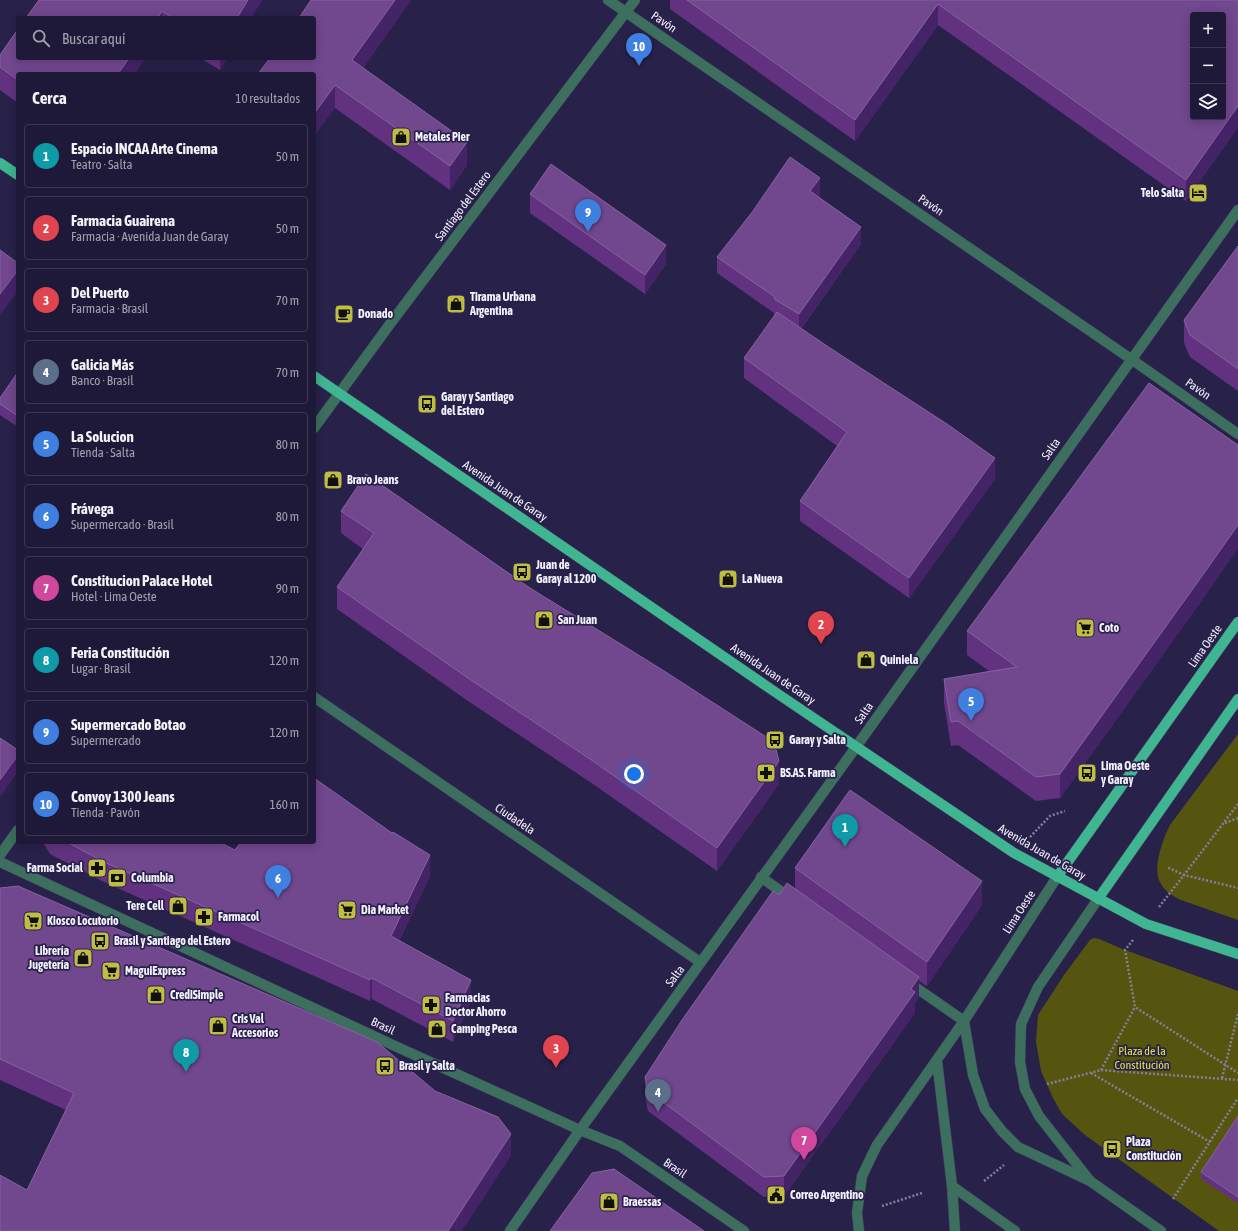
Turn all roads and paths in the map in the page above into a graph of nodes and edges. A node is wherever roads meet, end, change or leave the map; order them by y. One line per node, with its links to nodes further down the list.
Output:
1 (608, 0): 3 (street, Pavón)
2 (635, 0): 3 (street, Santiago del Estero)
3 (626, 12): 7 (street, Pavón); 9 (street, Santiago del Estero)
4 (0, 163): 5 (main road)
5 (16, 174)
6 (1238, 210): 7 (street, Salta)
7 (1131, 359): 11 (street, Pavón); 15 (street, Salta)
8 (316, 377): 9 (main road, Avenida Juan de Garay)
9 (340, 394): 10 (street, Santiago del Estero); 15 (main road, Avenida Juan de Garay)
10 (316, 425)
11 (1238, 434)
12 (1238, 622): 25 (main road, Lima Oeste)
13 (316, 698): 31 (street, Ciudadela)
14 (1238, 699): 27 (main road)
15 (856, 747): 21 (main road, Avenida Juan de Garay); 24 (street, Salta)
16 (1238, 804): 19 (path)
17 (1065, 811): 21 (path)
18 (1238, 818): 19 (path)
19 (1225, 823): 26 (path)
20 (16, 833): 22 (street)
21 (1014, 853): 25 (main road, Avenida Juan de Garay)
22 (0, 855)
23 (0, 862): 45 (street, Brasil)
24 (761, 877): 28 (street); 31 (street, Salta)
25 (1057, 877): 27 (main road, Avenida Juan de Garay); 35 (street, Lima Oeste)
26 (1238, 888)
27 (1098, 898): 30 (main road, Avenida Juan de Garay); 49 (street)
28 (799, 904)
29 (1125, 950): 33 (path)
30 (1238, 954)
31 (700, 962): 45 (street, Salta)
32 (900, 976): 35 (street)
33 (1135, 1007): 37 (path); 38 (path)
34 (1238, 1014): 37 (path)
35 (964, 1021): 36 (street, Lima Oeste); 49 (street)
36 (937, 1061): 50 (street); 56 (street, Lima Oeste)
37 (1226, 1065): 40 (path); 41 (path)
38 (1101, 1070): 39 (path); 41 (path)
39 (1091, 1073): 43 (path); 46 (path)
40 (1238, 1073)
41 (1222, 1078): 42 (path)
42 (1238, 1080)
43 (1047, 1084)
44 (1238, 1098): 46 (path)
45 (580, 1130): 54 (street, Salta); 55 (street, Brasil)
46 (1210, 1142): 52 (path)
47 (1004, 1165): 48 (path)
48 (984, 1181)
49 (1090, 1181): 59 (street)
50 (952, 1186): 57 (street); 58 (street)
51 (922, 1193): 53 (path)
52 (1173, 1199)
53 (882, 1206)
54 (510, 1231)
55 (744, 1231)
56 (859, 1231)
57 (955, 1231)
58 (1015, 1231)
59 (1161, 1231)

